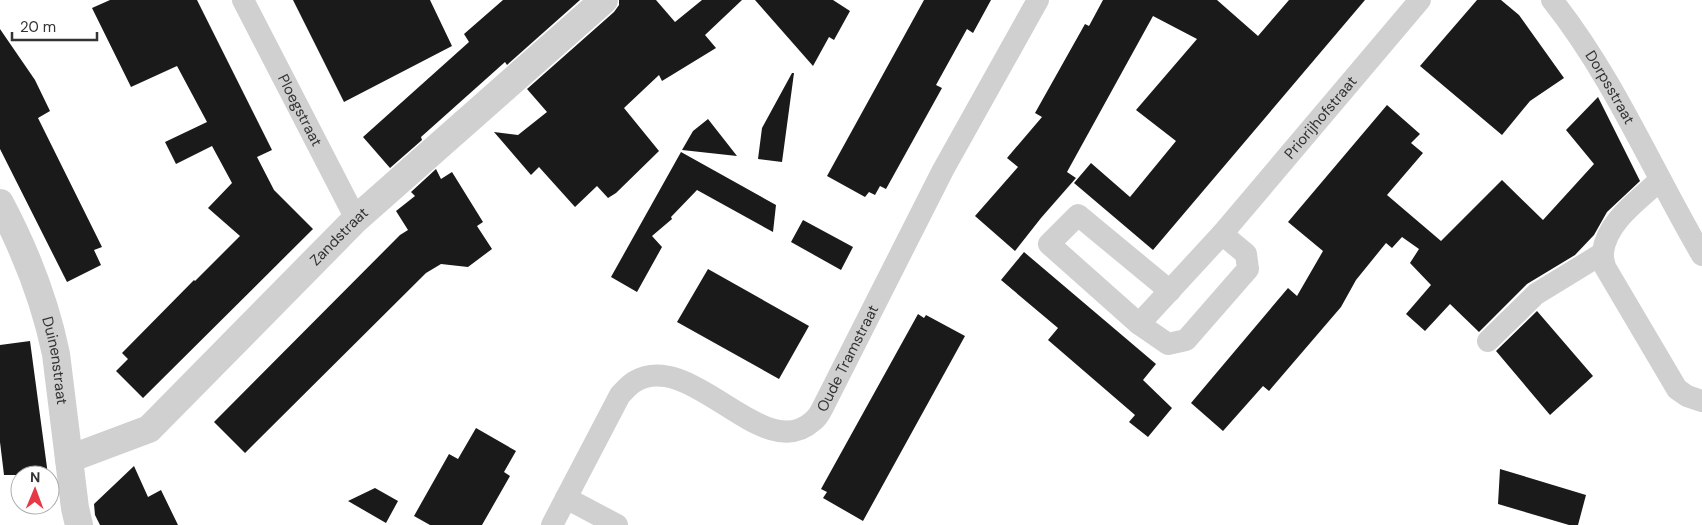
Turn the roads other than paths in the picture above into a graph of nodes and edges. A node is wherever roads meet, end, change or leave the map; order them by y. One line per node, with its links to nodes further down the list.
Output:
1 (243, 0): 8 (street, Ploegstraat)
2 (604, 0): 8 (street, Zandstraat)
3 (1038, 0): 17 (street, Oude Tramstraat)
4 (1420, 0): 9 (street, Priorijhofstraat)
5 (1552, 0): 6 (street, Dorpsstraat)
6 (1660, 180): 10 (street); 11 (street, Dorpsstraat)
7 (0, 203): 16 (street, Duinenstraat)
8 (356, 219): 16 (street, Zandstraat)
9 (1222, 234): 12 (street, Priorijhofstraat); 13 (street)
10 (1603, 253): 14 (street); 15 (street)
11 (1702, 255)
12 (1170, 290): 13 (street, Priorijhofstraat); 13 (street)
13 (1139, 324)
14 (1488, 341)
15 (1702, 401)
16 (69, 459): 18 (street, Duinenstraat)
17 (566, 498): 19 (street, Oude Tramstraat); 20 (street)
18 (80, 525)
19 (552, 525)
20 (617, 525)

